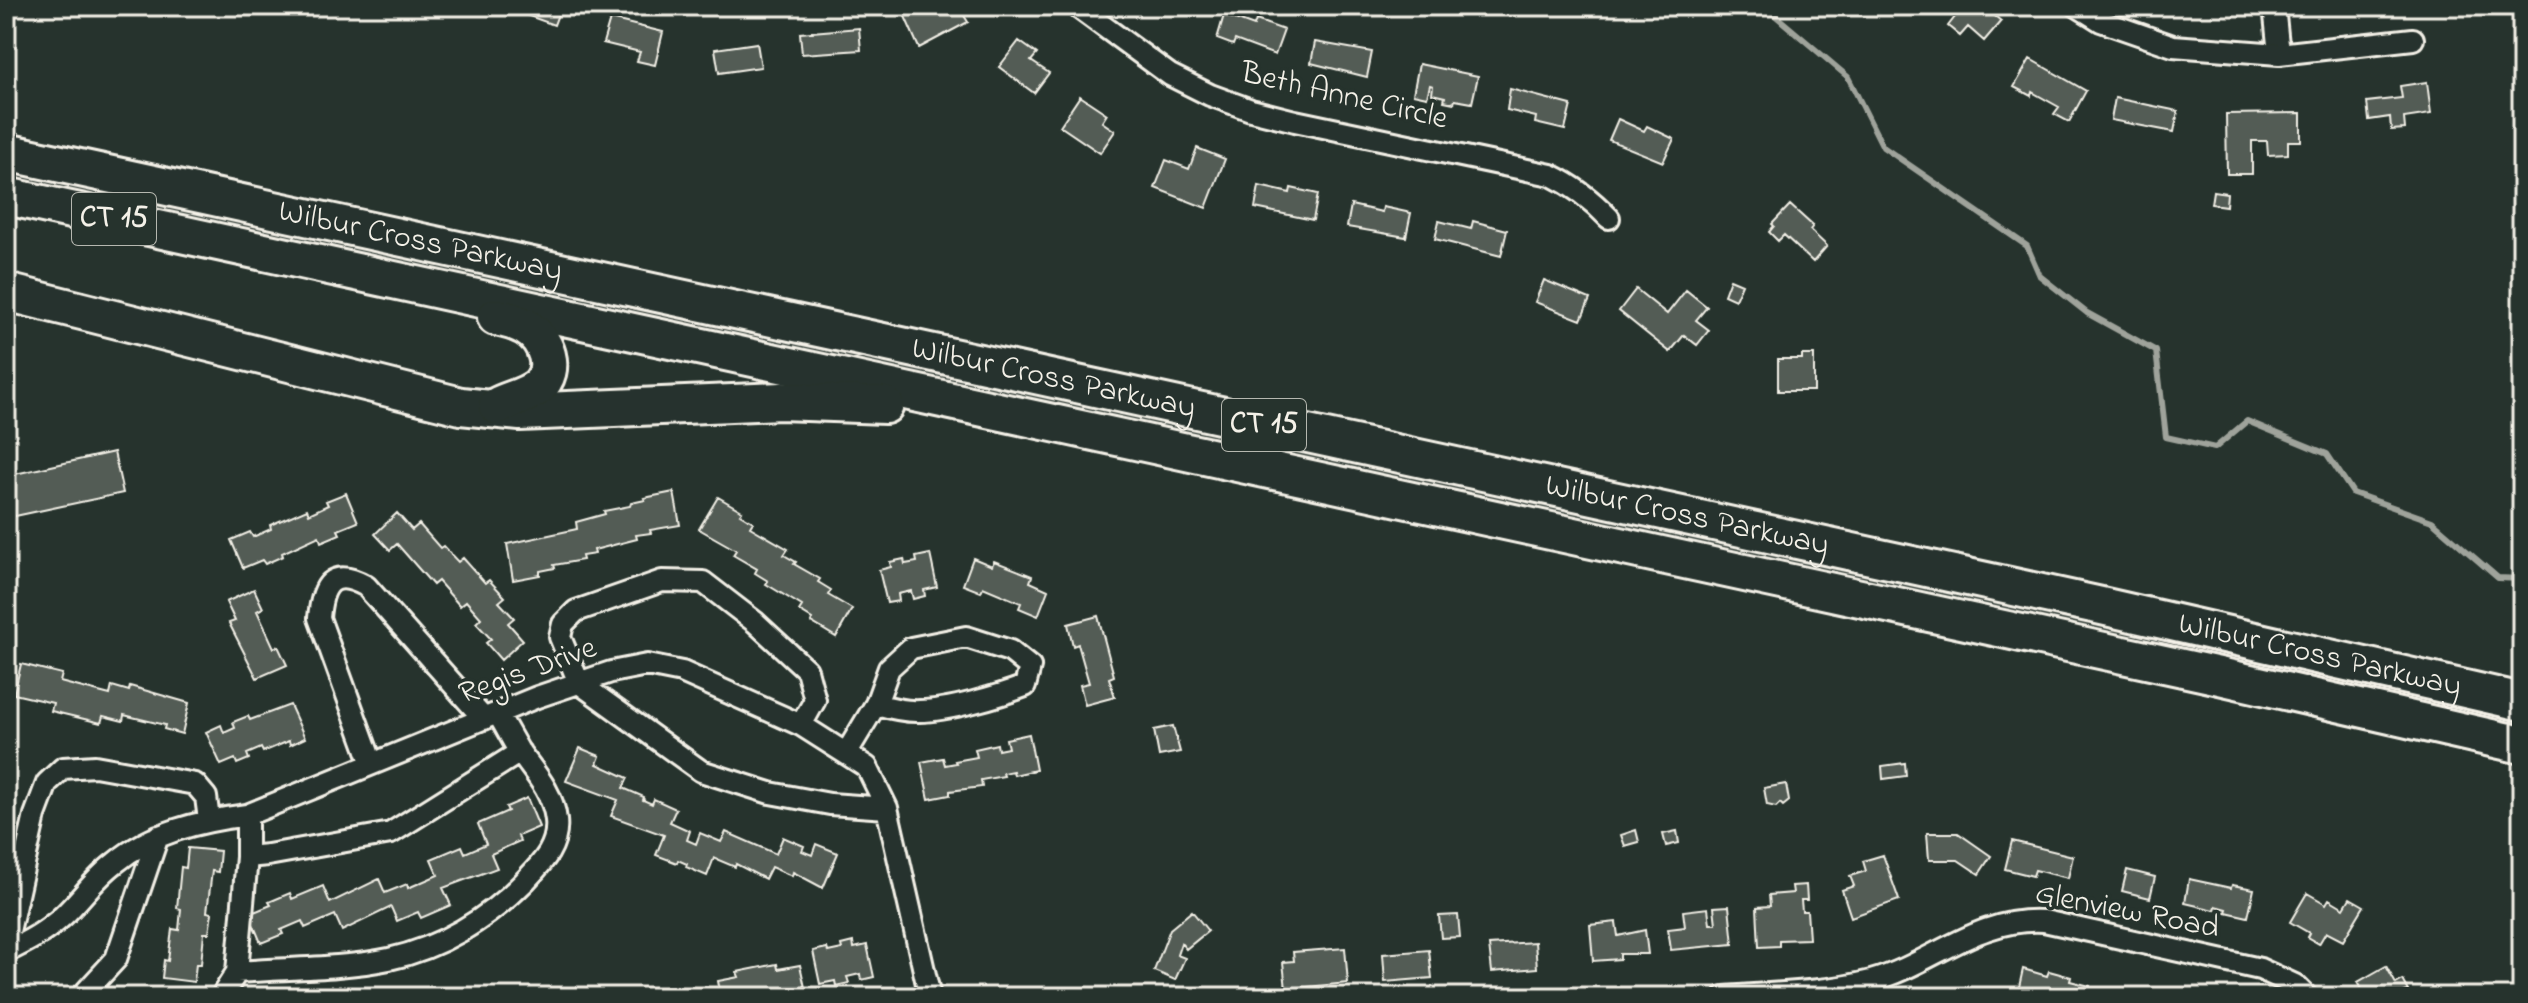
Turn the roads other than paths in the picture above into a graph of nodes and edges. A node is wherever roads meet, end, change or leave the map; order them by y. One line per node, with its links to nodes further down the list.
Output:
1 (1076, 6): 8 (street, Beth Anne Circle)
2 (2077, 6): 5 (street)
3 (2274, 6): 5 (street)
4 (2413, 39): 5 (street)
5 (2279, 54)
6 (6, 152): 14 (highway, Wilbur Cross Parkway / CT 15)
7 (6, 196): 9 (highway, Wilbur Cross Parkway / CT 15)
8 (1609, 218)
9 (429, 288): 11 (highway); 12 (highway, Wilbur Cross Parkway / CT 15)
10 (6, 292): 11 (highway)
11 (494, 408): 12 (highway)
12 (1049, 422): 18 (highway, Wilbur Cross Parkway / CT 15)
13 (579, 683): 16 (street, Regis Drive); 17 (street, Regis Drive); 17 (street); 22 (street)
14 (2522, 702)
15 (876, 704): 15 (street); 20 (street)
16 (491, 717): 19 (street); 21 (street, Regis Drive); 21 (street)
17 (801, 725): 20 (street, Regis Drive)
18 (2522, 745)
19 (520, 752): 26 (street); 29 (street)
20 (847, 752): 22 (street, Regis Drive)
21 (372, 764): 23 (street, Regis Drive)
22 (887, 808): 32 (street, Regis Drive)
23 (247, 815): 24 (street, Regis Drive); 26 (street)
24 (209, 820): 25 (street, Regis Drive); 27 (street)
25 (158, 836): 28 (street, Regis Drive); 30 (street)
26 (247, 857): 29 (street)
27 (6, 945)
28 (6, 952)
29 (237, 972): 31 (street)
30 (81, 997)
31 (221, 997)
32 (930, 997)
33 (1724, 997): 34 (street, Glenview Road)
34 (2307, 997)

